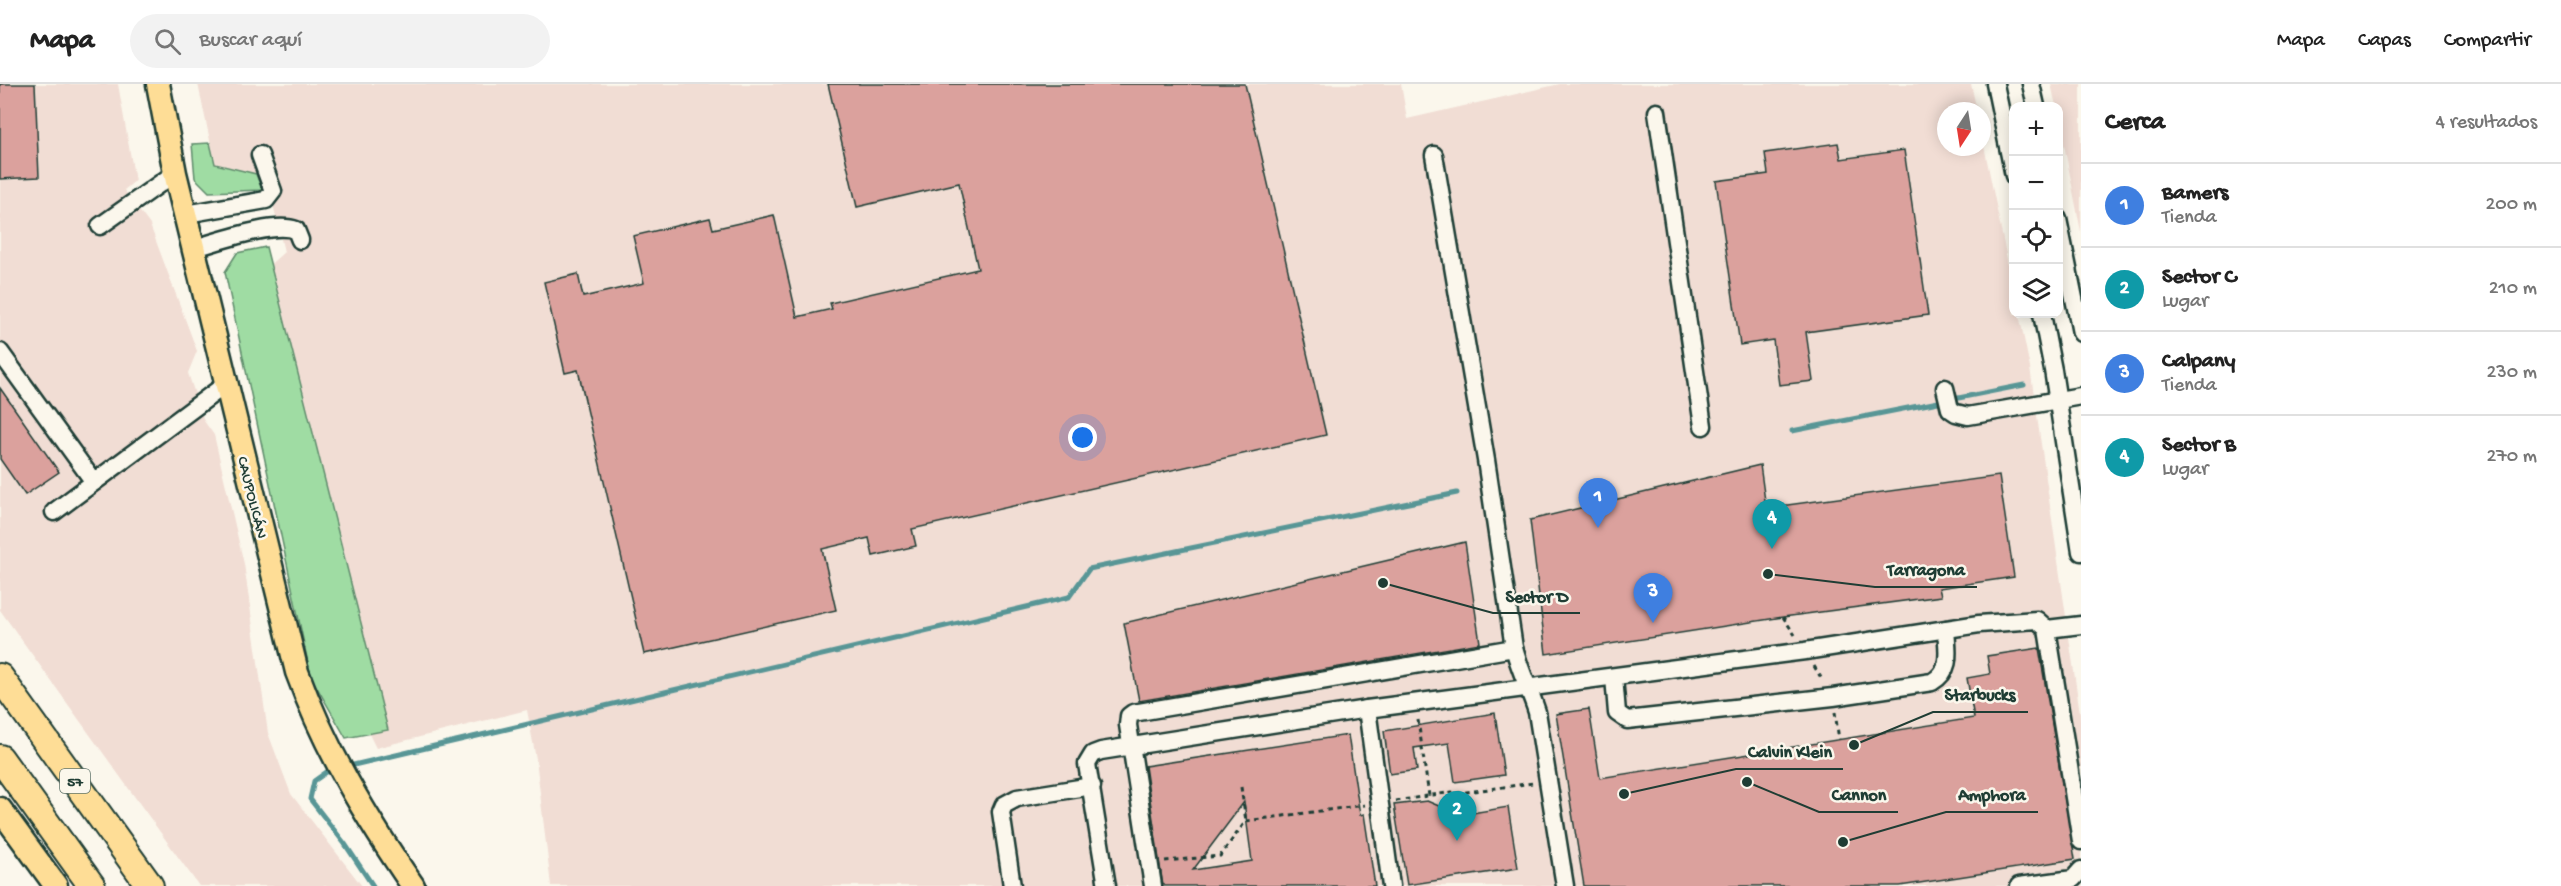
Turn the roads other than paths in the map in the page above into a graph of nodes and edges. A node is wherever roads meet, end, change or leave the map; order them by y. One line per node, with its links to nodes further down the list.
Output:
1 (158, 84): 9 (main road, CAUPOLICÁN)
2 (1995, 84): 8 (street)
3 (2031, 84): 4 (street)
4 (2035, 102)
5 (1657, 112): 22 (street)
6 (260, 155): 10 (street)
7 (1434, 155): 29 (street)
8 (2009, 156)
9 (175, 173): 10 (main road, CAUPOLICÁN); 11 (street)
10 (186, 214): 14 (main road, CAUPOLICÁN)
11 (100, 226)
12 (300, 240): 14 (street)
13 (2063, 244): 16 (street)
14 (194, 248): 18 (main road, CAUPOLICÁN)
15 (2043, 318): 21 (street)
16 (2081, 333)
17 (0, 352): 23 (street)
18 (226, 384): 23 (street); 43 (main road, CAUPOLICÁN)
19 (1945, 388): 21 (street)
20 (2081, 396): 21 (street)
21 (2058, 401): 25 (street)
22 (1703, 426)
23 (94, 482): 24 (street)
24 (54, 512)
25 (2081, 552)
26 (2081, 625): 28 (street)
27 (1946, 629): 28 (street); 31 (street); 31 (street)
28 (2047, 629): 38 (street)
29 (1514, 648): 32 (street); 34 (street)
30 (0, 677): 42 (highway, 57)
31 (1614, 677): 32 (street)
32 (1530, 689): 33 (street); 48 (street)
33 (1367, 709): 34 (street); 47 (street)
34 (1130, 747): 36 (street); 46 (street)
35 (0, 758): 41 (highway)
36 (1092, 786): 44 (street); 45 (street)
37 (0, 809): 40 (main road)
38 (2081, 841)
39 (2081, 870): 49 (street)
40 (56, 886)
41 (92, 886)
42 (150, 886)
43 (413, 886)
44 (1012, 886)
45 (1107, 886)
46 (1153, 886)
47 (1391, 886)
48 (1565, 886)
49 (2019, 886)

